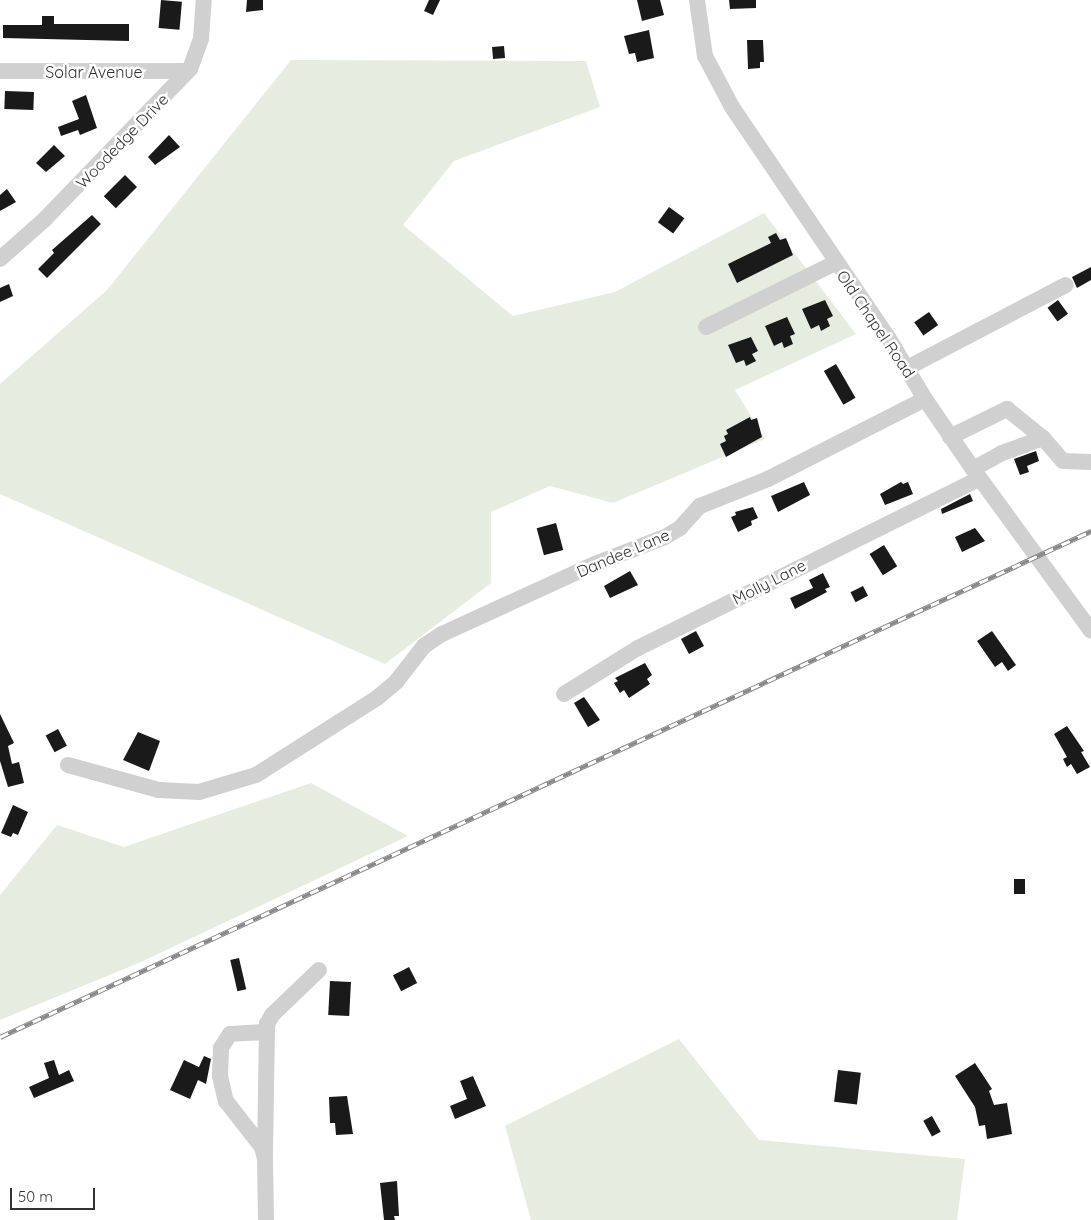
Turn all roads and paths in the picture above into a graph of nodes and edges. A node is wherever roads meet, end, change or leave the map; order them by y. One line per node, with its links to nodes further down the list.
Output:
1 (204, 0): 4 (street, Woodedge Drive)
2 (697, 0): 6 (street, Old Chapel Road)
3 (0, 72): 4 (street, Solar Avenue)
4 (187, 72): 5 (street, Woodedge Drive)
5 (0, 259)
6 (835, 263): 8 (street); 9 (street, Old Chapel Road)
7 (1066, 286): 9 (street)
8 (706, 327)
9 (907, 368): 10 (street, Old Chapel Road)
10 (925, 399): 11 (street, Old Chapel Road); 17 (street, Dandee Lane)
11 (950, 437): 12 (street); 14 (street, Old Chapel Road)
12 (1043, 438): 13 (street); 14 (street, Molly Lane)
13 (1091, 462)
14 (976, 474): 15 (street, Old Chapel Road); 16 (street, Molly Lane)
15 (1091, 631)
16 (564, 694)
17 (68, 765)
18 (320, 970): 19 (street)
19 (266, 1032): 20 (street); 20 (street)
20 (266, 1159): 21 (street)
21 (266, 1220)

